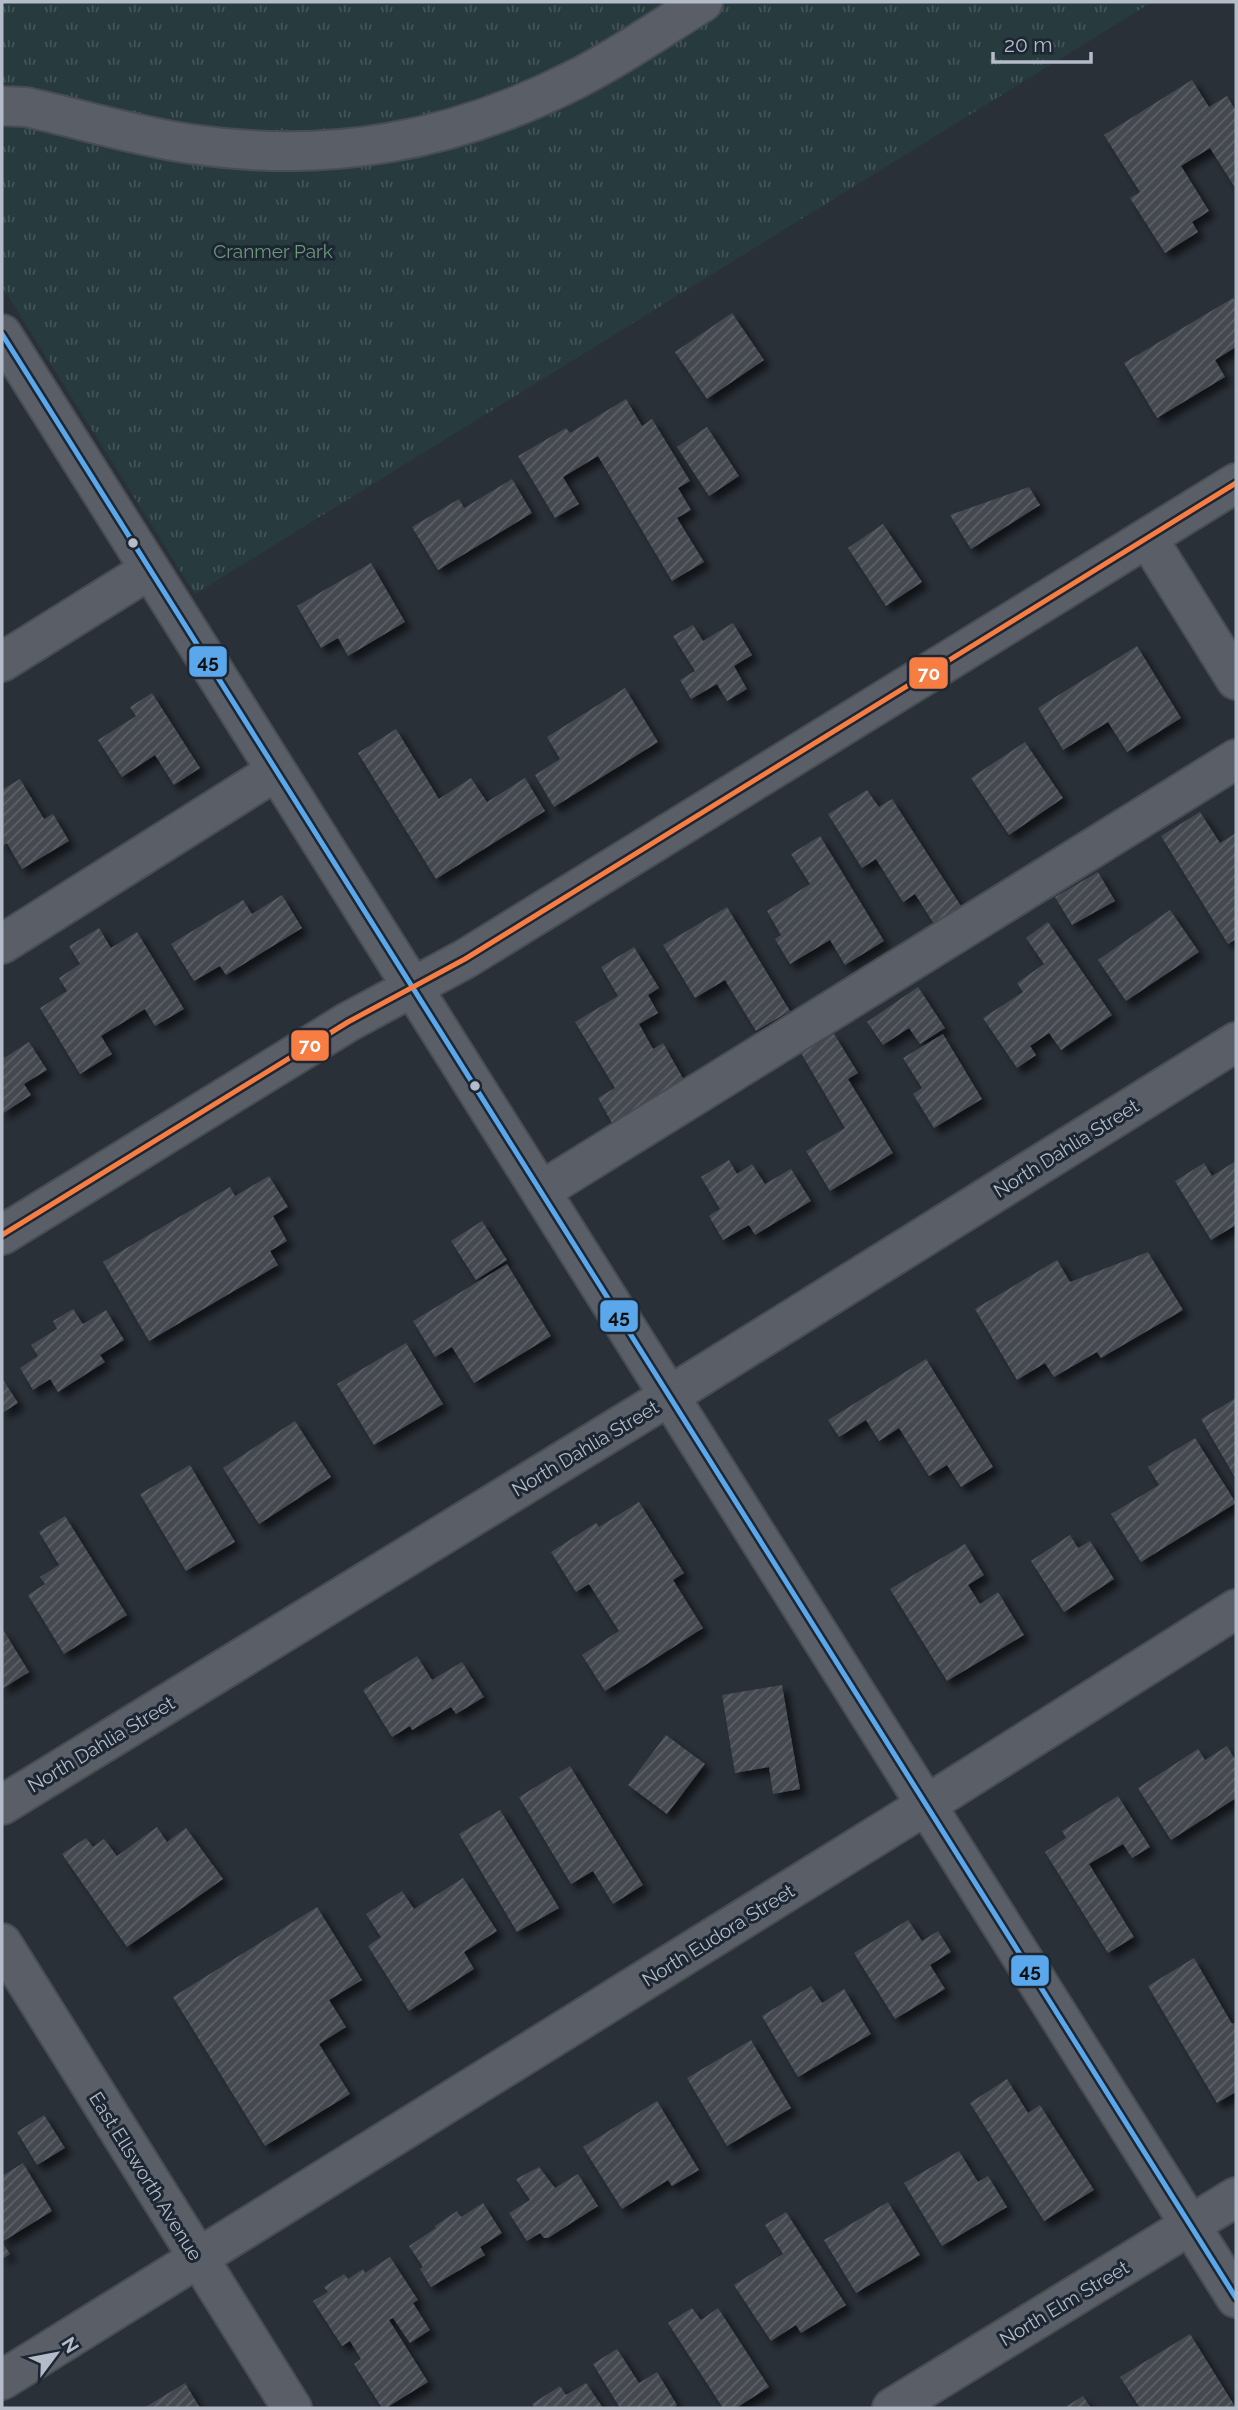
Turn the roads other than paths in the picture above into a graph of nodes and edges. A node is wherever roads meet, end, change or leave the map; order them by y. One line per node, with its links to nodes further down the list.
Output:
1 (703, 2): 2 (street)
2 (2, 106)
3 (2, 334): 6 (street)
4 (1236, 483): 5 (street)
5 (1148, 539): 8 (street); 12 (street)
6 (149, 570): 7 (street); 10 (street)
7 (2, 662)
8 (1236, 680)
9 (1236, 759): 14 (street)
10 (276, 771): 11 (street); 12 (street)
11 (2, 944)
12 (412, 987): 14 (street); 15 (street)
13 (1236, 1042): 16 (street, North Dahlia Street)
14 (541, 1191): 16 (street)
15 (2, 1235)
16 (669, 1396): 18 (street, North Dahlia Street); 19 (street)
17 (1236, 1609): 19 (street, North Eudora Street)
18 (2, 1805)
19 (926, 1805): 22 (street); 23 (street, North Eudora Street)
20 (2, 1944): 23 (street, East Ellsworth Avenue)
21 (1236, 2197): 22 (street, North Elm Street)
22 (1191, 2226): 24 (street); 27 (street, North Elm Street)
23 (197, 2258): 25 (street, North Eudora Street); 26 (street, East Ellsworth Avenue)
24 (1236, 2298)
25 (2, 2380)
26 (292, 2408)
27 (892, 2408)

